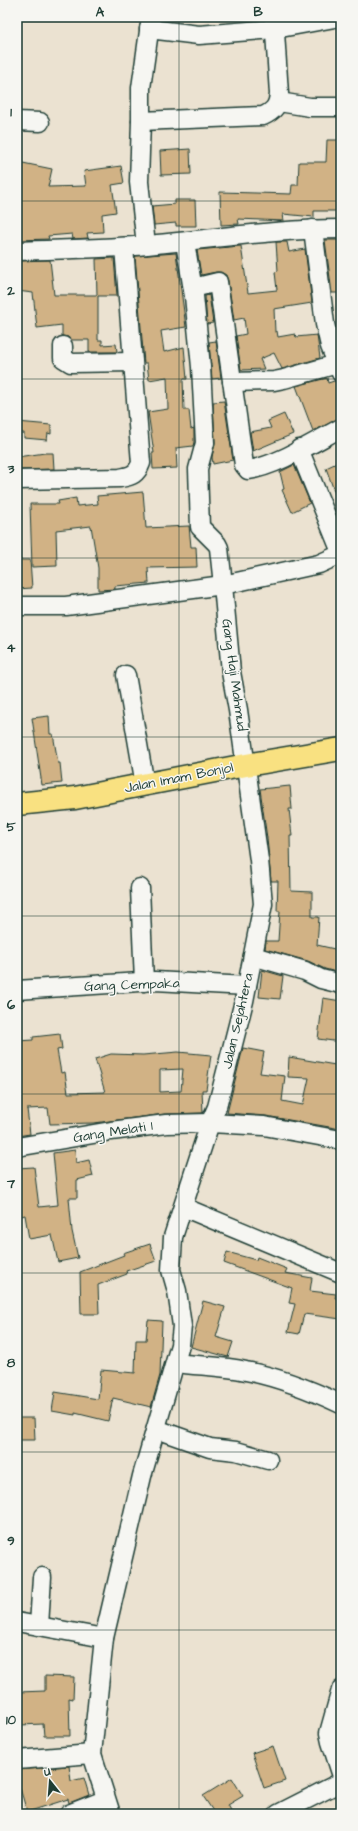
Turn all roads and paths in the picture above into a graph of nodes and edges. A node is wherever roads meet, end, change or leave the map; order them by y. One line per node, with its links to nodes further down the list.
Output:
1 (340, 17): 3 (street)
2 (150, 23): 3 (street); 7 (street)
3 (274, 23): 4 (street)
4 (279, 102): 5 (street); 7 (street)
5 (341, 107)
6 (17, 121): 8 (street)
7 (142, 121): 12 (street)
8 (40, 122)
9 (313, 229): 10 (street); 11 (street); 16 (street)
10 (341, 229)
11 (185, 242): 12 (street); 15 (street, Gang Haji Mahmud)
12 (146, 245): 13 (street)
13 (124, 247): 14 (street); 18 (street)
14 (17, 251)
15 (193, 288): 20 (street); 25 (street, Gang Haji Mahmud)
16 (335, 344): 19 (street)
17 (63, 346): 18 (street)
18 (133, 362): 23 (street)
19 (339, 368): 20 (street)
20 (232, 382): 22 (street)
21 (341, 428): 22 (street)
22 (299, 449): 24 (street)
23 (17, 480)
24 (341, 553): 25 (street)
25 (223, 585): 26 (street); 29 (street, Gang Haji Mahmud)
26 (17, 606)
27 (126, 675): 30 (street)
28 (341, 749): 29 (highway, Jalan Imam Bonjol)
29 (246, 765): 30 (highway, Jalan Imam Bonjol); 33 (street, Jalan Sejahtera)
30 (146, 785): 31 (highway, Jalan Imam Bonjol)
31 (17, 804)
32 (140, 888): 34 (street)
33 (253, 956): 35 (street); 36 (street, Jalan Sejahtera)
34 (144, 982): 36 (street, Gang Cempaka); 37 (street, Gang Cempaka)
35 (341, 984)
36 (247, 986): 38 (street, Jalan Sejahtera)
37 (17, 990)
38 (210, 1123): 39 (street, Gang Melati 1); 40 (street, Gang Melati 1); 41 (street, Jalan Sejahtera)
39 (341, 1140)
40 (17, 1147)
41 (183, 1207): 42 (street); 43 (street, Jalan Sejahtera)
42 (341, 1273)
43 (176, 1363): 44 (street); 45 (street, Jalan Sejahtera)
44 (341, 1404)
45 (156, 1429): 46 (street); 50 (street, Jalan Sejahtera)
46 (268, 1460)
47 (42, 1578): 49 (street)
48 (17, 1622): 49 (street)
49 (39, 1626): 50 (street)
50 (104, 1638): 52 (street, Jalan Sejahtera)
51 (341, 1690): 54 (street)
52 (92, 1754): 53 (street); 56 (street)
53 (17, 1760)
54 (341, 1773)
55 (341, 1782): 58 (street)
56 (108, 1807): 57 (street)
57 (69, 1814)
58 (278, 1814)

